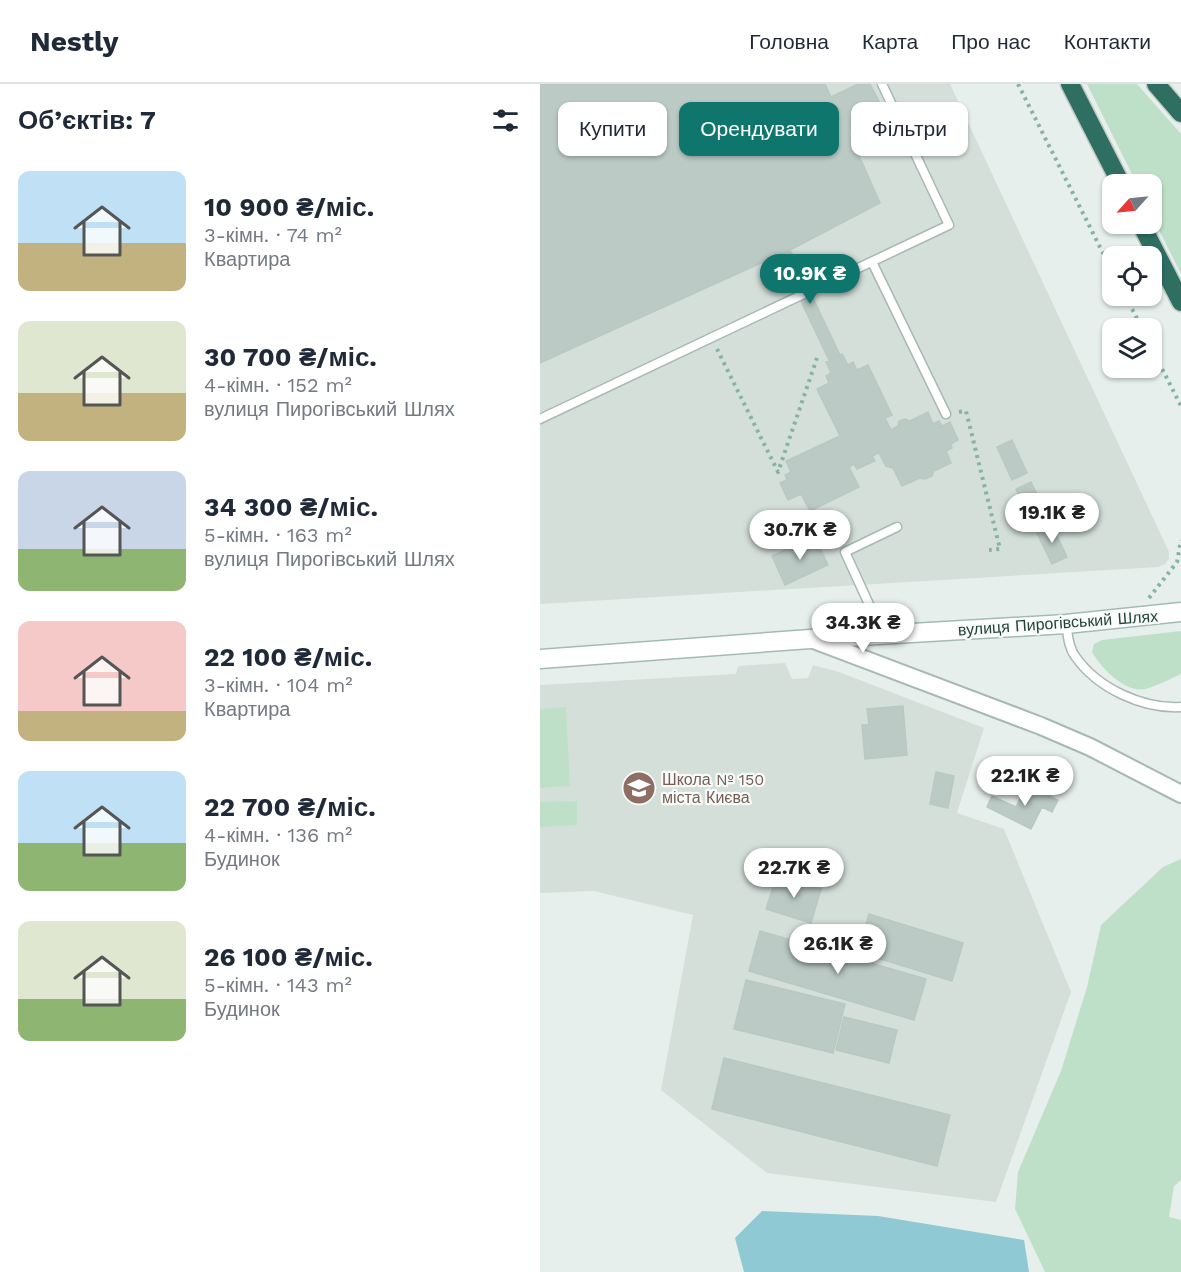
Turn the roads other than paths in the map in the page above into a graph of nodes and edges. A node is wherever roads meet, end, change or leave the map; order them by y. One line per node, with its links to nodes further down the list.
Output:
1 (882, 84): 7 (lane)
2 (1070, 84): 5 (highway)
3 (1156, 84): 4 (highway)
4 (1181, 113)
5 (1116, 174)
6 (1146, 234): 8 (highway)
7 (872, 261): 9 (lane); 10 (lane)
8 (1181, 302)
9 (946, 414)
10 (540, 419)
11 (897, 527): 14 (lane)
12 (1181, 612): 13 (street, вулиця Пирогівський Шлях)
13 (1066, 624): 14 (street, вулиця Пирогівський Шлях); 17 (lane)
14 (875, 635): 15 (street, вулиця Пирогівський Шлях)
15 (810, 639): 16 (street, вулиця Пирогівський Шлях); 18 (street)
16 (540, 659)
17 (1181, 707)
18 (1181, 794)

